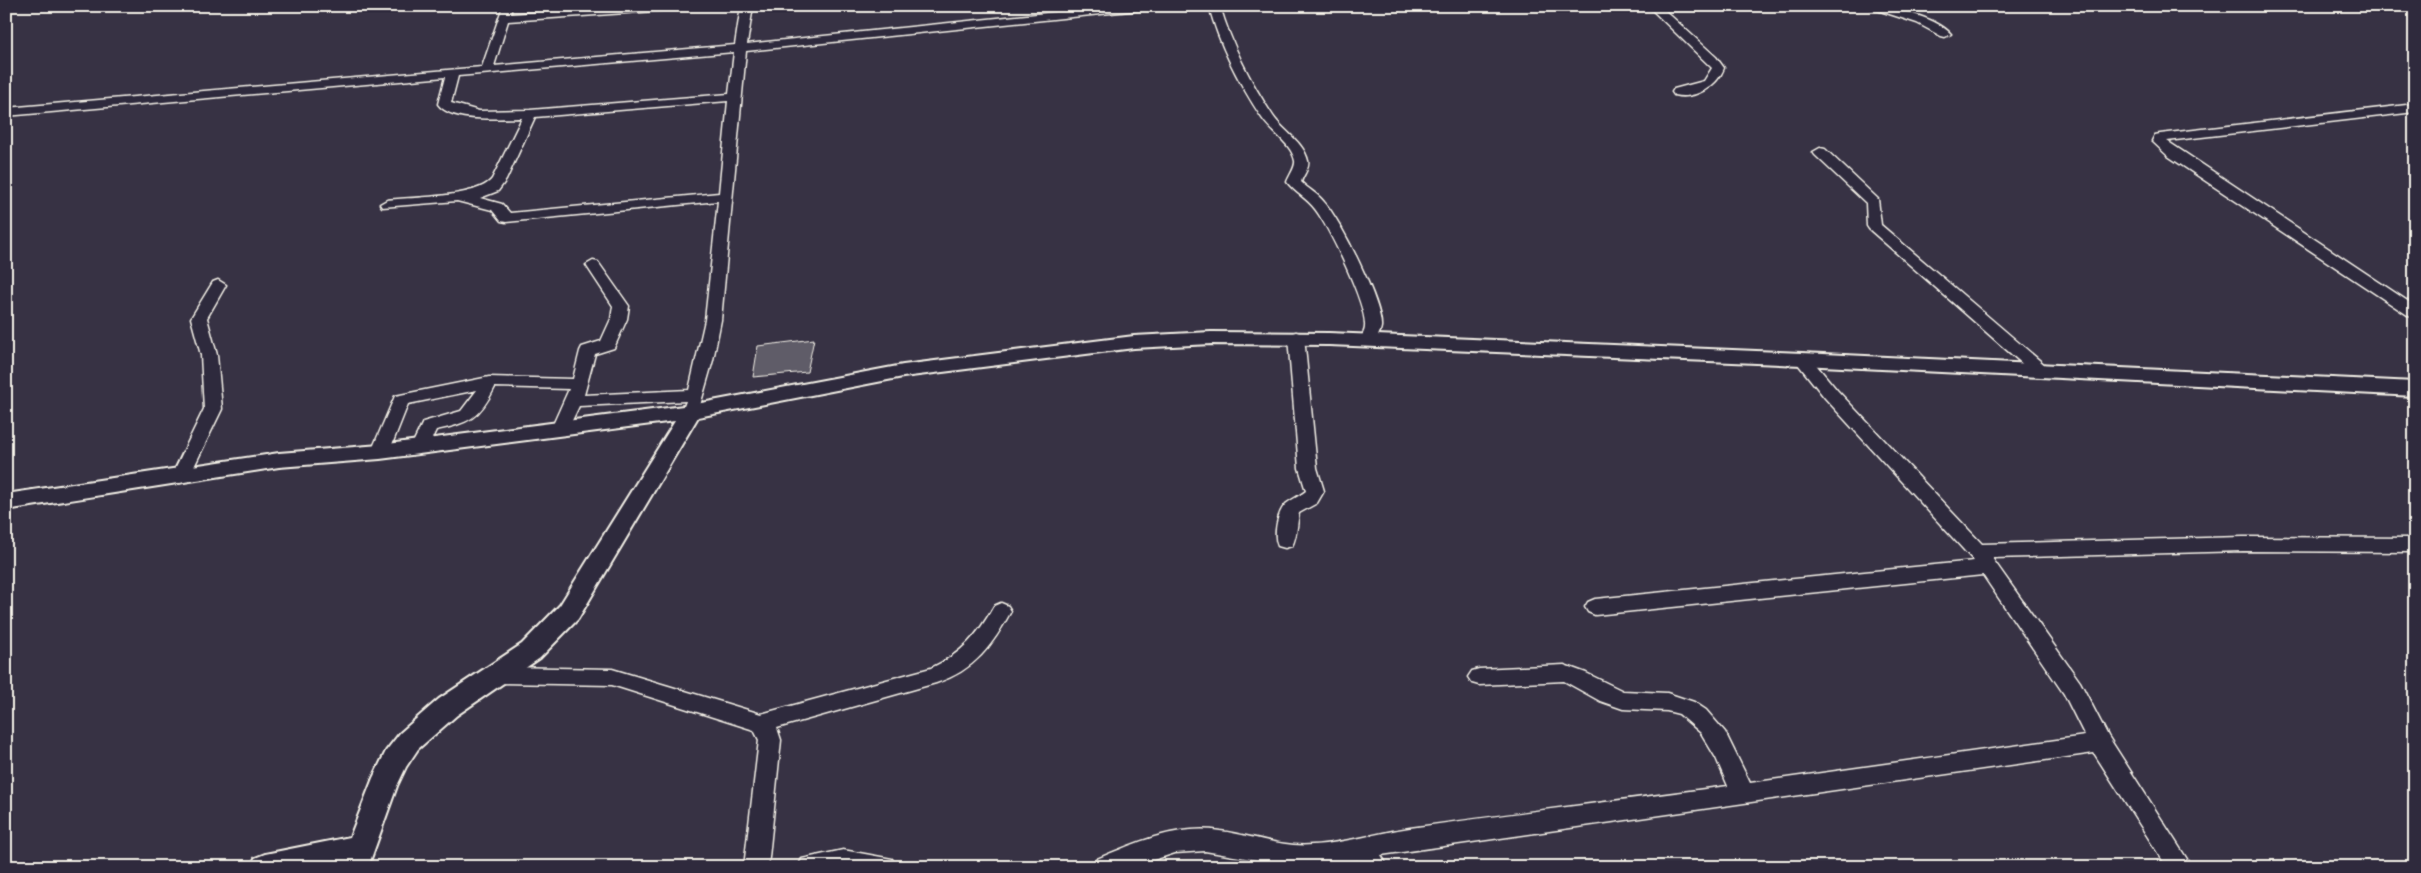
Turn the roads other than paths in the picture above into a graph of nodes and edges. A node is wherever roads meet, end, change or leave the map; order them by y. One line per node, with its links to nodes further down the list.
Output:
1 (684, 6): 9 (street)
2 (747, 6): 11 (street)
3 (1149, 6): 7 (street)
4 (1214, 6): 27 (street)
5 (1653, 6): 14 (street)
6 (1870, 6): 10 (street)
7 (1130, 7): 8 (street)
8 (1072, 10): 11 (street)
9 (505, 12): 12 (street)
10 (1945, 34)
11 (740, 48): 12 (street); 15 (street)
12 (486, 69): 13 (street)
13 (453, 72): 17 (street); 18 (street)
14 (1678, 92)
15 (735, 97): 18 (street); 21 (street)
16 (2414, 108): 25 (street)
17 (6, 112)
18 (530, 114): 20 (street)
19 (1820, 152): 29 (street)
20 (458, 196): 21 (street); 22 (street)
21 (726, 196): 34 (street)
22 (387, 204)
23 (593, 265): 31 (street)
24 (218, 285): 38 (street)
25 (2415, 313)
26 (1296, 337): 27 (street); 34 (street); 40 (street)
27 (1367, 341): 28 (street)
28 (1802, 358): 29 (street); 42 (street)
29 (2040, 370): 32 (street)
30 (489, 382): 31 (street); 36 (street); 37 (street)
31 (580, 384): 33 (street)
32 (2415, 389)
33 (571, 401): 34 (street); 35 (street)
34 (692, 403): 35 (street); 45 (street)
35 (561, 427): 36 (street)
36 (421, 445): 37 (street)
37 (380, 452): 38 (street)
38 (180, 477): 39 (street)
39 (6, 502)
40 (1285, 541)
41 (2415, 545): 42 (street)
42 (1982, 559): 43 (street); 48 (street)
43 (1594, 607)
44 (1001, 611): 47 (street)
45 (497, 675): 47 (street); 51 (street)
46 (1479, 677): 49 (street)
47 (761, 723): 53 (street)
48 (2100, 743): 49 (street); 58 (street)
49 (1743, 793): 50 (street)
50 (1363, 847): 56 (street); 57 (street)
51 (356, 858): 52 (street)
52 (266, 867)
53 (756, 867)
54 (810, 867): 55 (street)
55 (884, 867)
56 (1105, 867)
57 (1376, 867)
58 (2180, 867)

